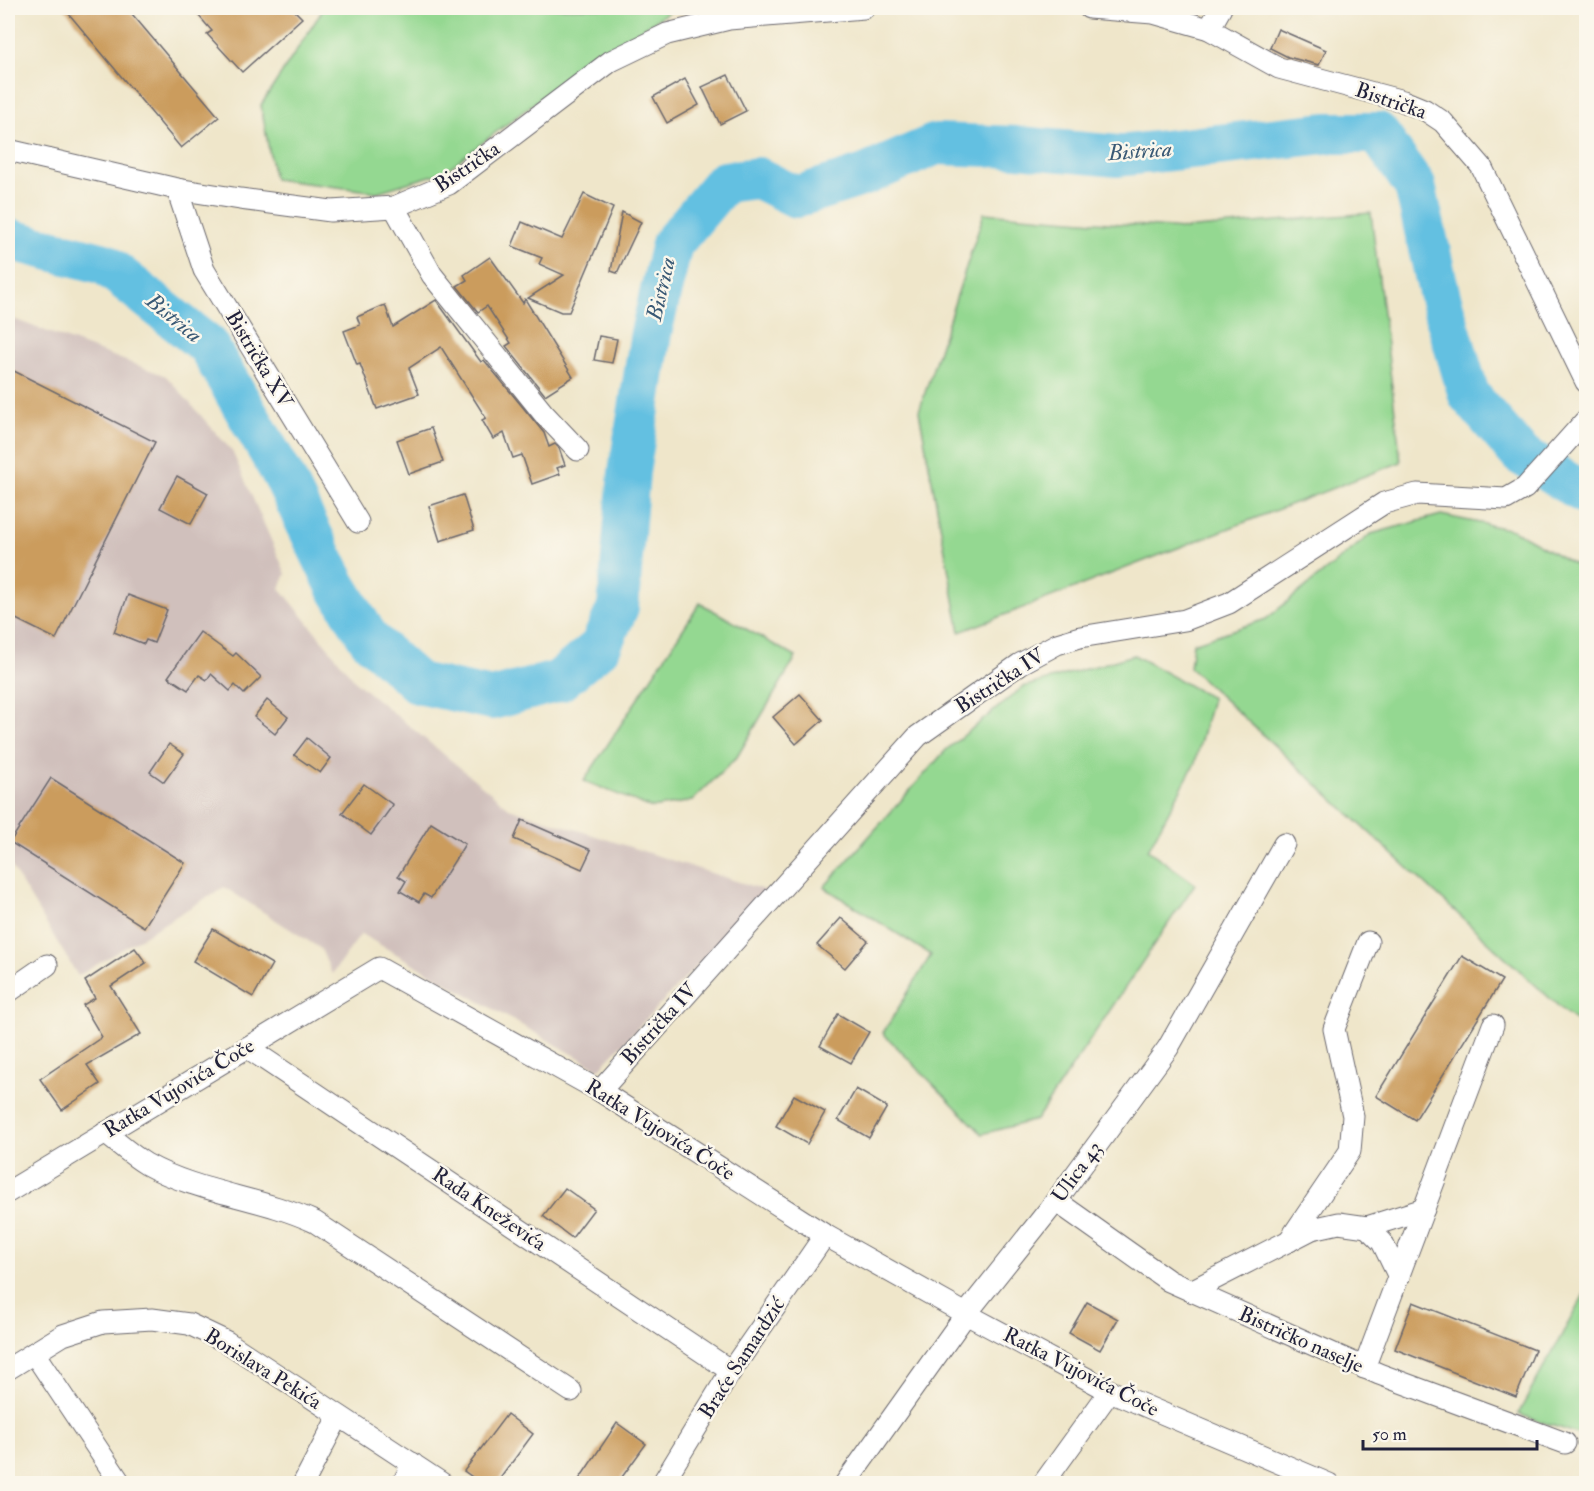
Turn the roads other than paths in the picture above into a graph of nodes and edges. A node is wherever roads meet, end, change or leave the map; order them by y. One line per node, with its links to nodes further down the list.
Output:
1 (864, 8): 4 (street, Bistrička)
2 (1089, 8): 5 (street, Bistrička)
3 (1221, 8): 5 (street)
4 (830, 9): 8 (street, Bistrička)
5 (1209, 29): 9 (street, Bistrička)
6 (8, 150): 7 (street, Bistrička)
7 (177, 189): 8 (street, Bistrička); 12 (street, Bistrička XV)
8 (394, 207): 11 (street)
9 (1587, 382)
10 (1587, 420): 19 (street, Bistrička IV)
11 (578, 450)
12 (358, 522)
13 (1284, 844): 22 (street, Ulica 43)
14 (1368, 942): 26 (street)
15 (47, 965): 16 (street)
16 (8, 992)
17 (1493, 1025): 23 (street)
18 (248, 1047): 19 (street, Ratka Vujovića Čoče); 20 (street, Ratka Vujovića Čoče); 33 (street, Rada Kneževića)
19 (600, 1091): 25 (street, Ratka Vujovića Čoče)
20 (105, 1133): 21 (street, Ratka Vujovića Čoče); 34 (street)
21 (8, 1192)
22 (1056, 1201): 28 (street, Bistričko naselje); 29 (street, Ulica 43)
23 (1424, 1209): 24 (street); 27 (street)
24 (1367, 1227): 26 (street); 27 (street)
25 (825, 1235): 29 (street, Ratka Vujovića Čoče); 33 (street, Braće Samardzić)
26 (1289, 1241): 28 (street)
27 (1398, 1277): 31 (street)
28 (1191, 1291): 31 (street, Bistričko naselje)
29 (966, 1314): 35 (street, Ratka Vujovića Čoče); 44 (street, Ulica 43)
30 (34, 1353): 32 (street, Borislava Pekića); 36 (street, Borislava Pekića); 39 (street)
31 (1364, 1368): 37 (street, Bistričko naselje)
32 (8, 1369)
33 (731, 1371): 43 (street, Braće Samardzić)
34 (571, 1391)
35 (1110, 1391): 45 (street); 46 (street, Ratka Vujovića Čoče)
36 (338, 1417): 38 (street, Borislava Pekića); 40 (street)
37 (1565, 1443)
38 (412, 1463): 41 (street); 42 (street, Borislava Pekića)
39 (122, 1484)
40 (303, 1484)
41 (403, 1484)
42 (443, 1484)
43 (662, 1484)
44 (845, 1484)
45 (1043, 1484)
46 (1329, 1484)

